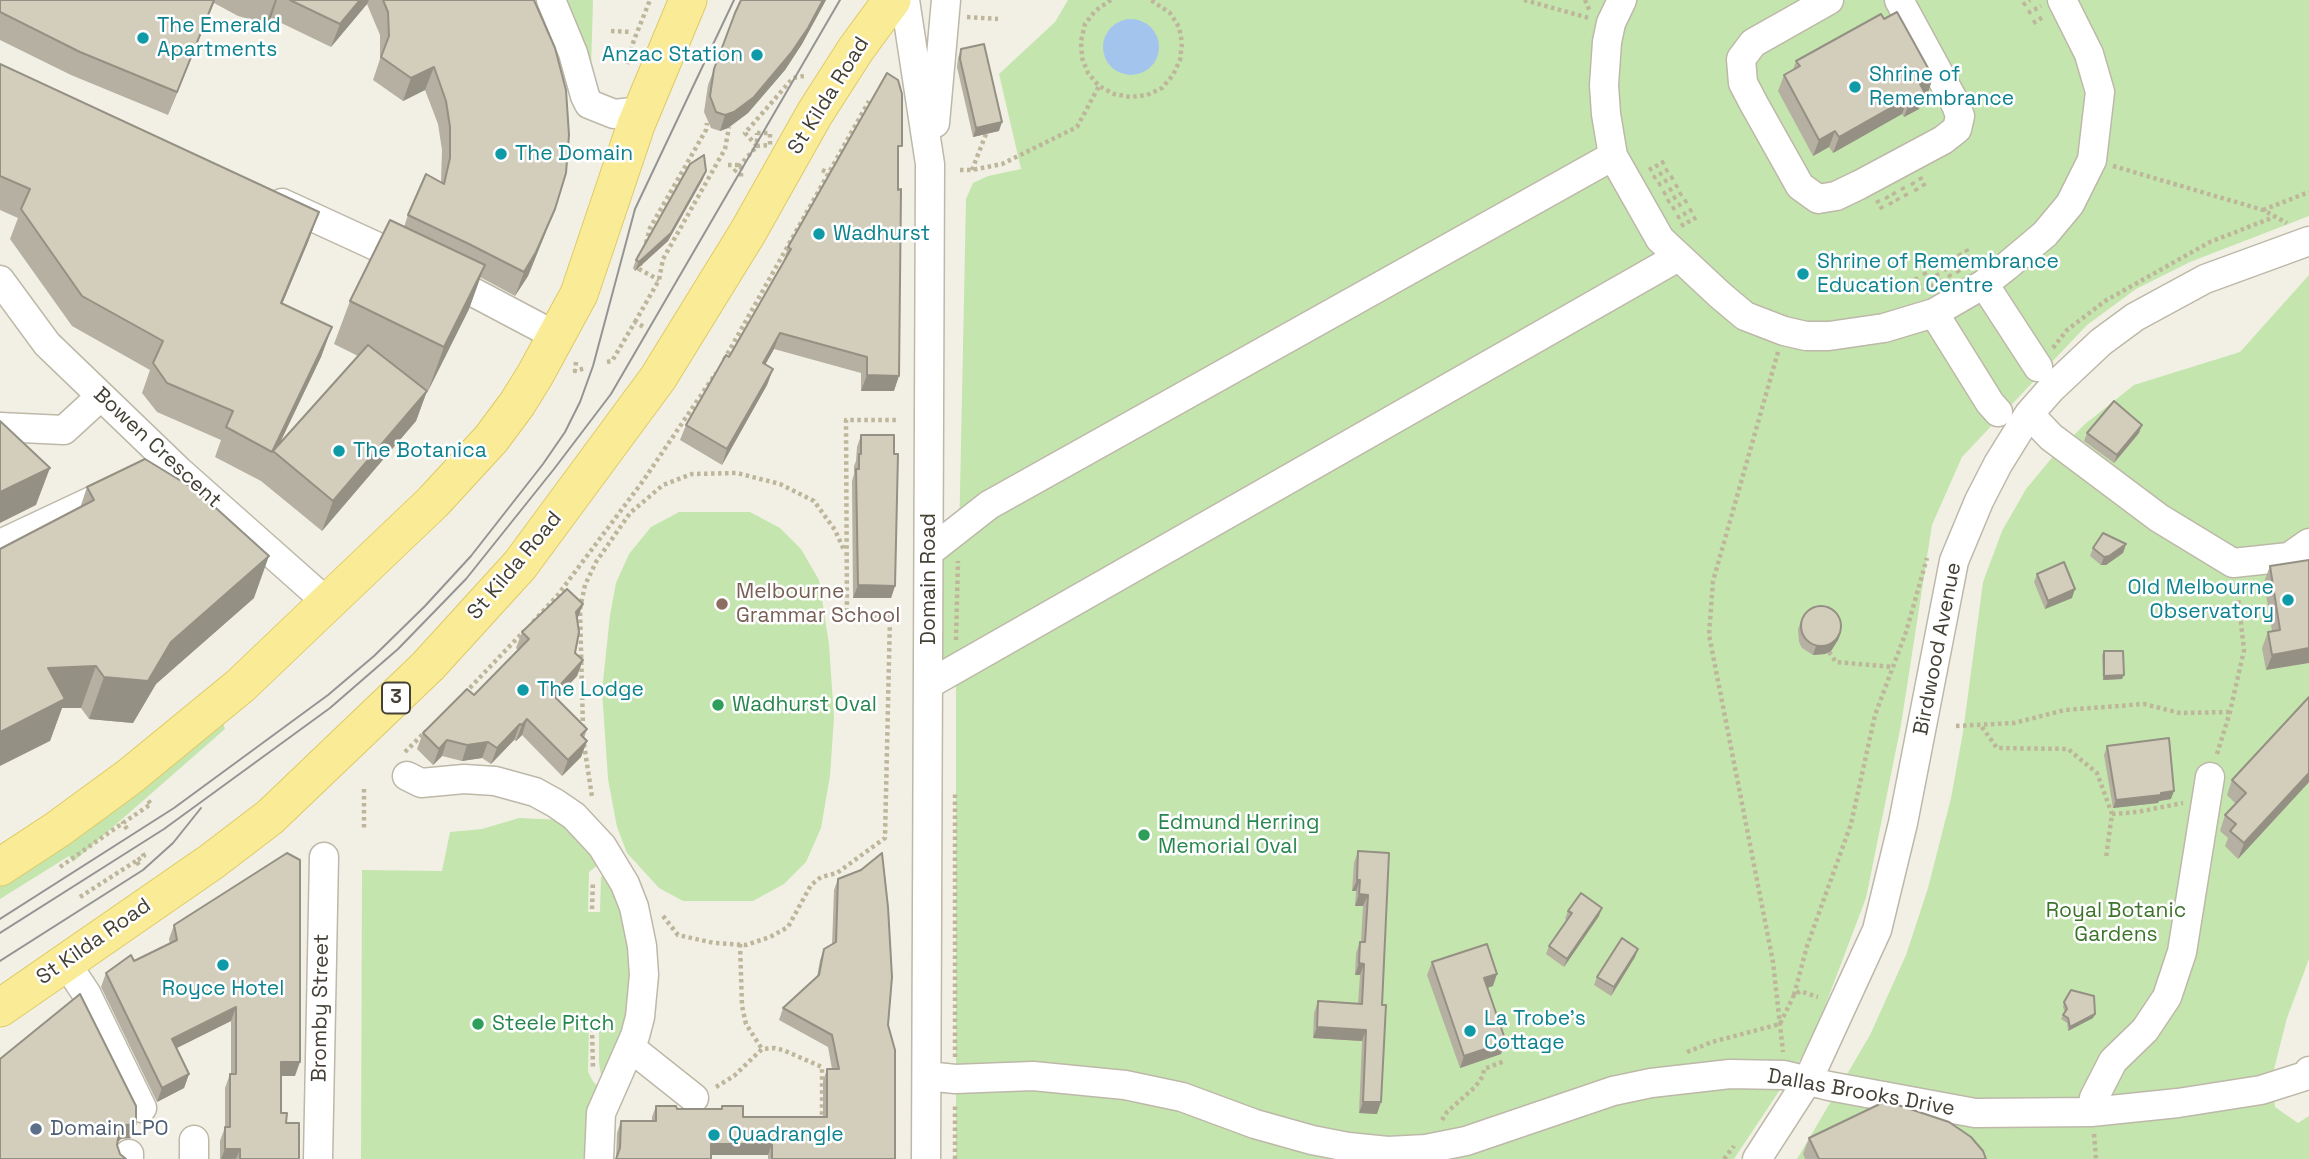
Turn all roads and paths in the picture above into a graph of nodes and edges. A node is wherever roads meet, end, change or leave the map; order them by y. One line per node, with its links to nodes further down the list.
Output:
1 (551, 0): 21 (street)
2 (688, 0): 21 (main road)
3 (892, 0): 99 (main road, St Kilda Road / 3)
4 (905, 0): 30 (street, Domain Road)
5 (1111, 0): 19 (path)
6 (1524, 0): 14 (path)
7 (1829, 0): 8 (street)
8 (1899, 0)
9 (2030, 0): 12 (path)
10 (2062, 0): 29 (street)
11 (1156, 1): 19 (path)
12 (2023, 5)
13 (956, 8): 15 (path); 30 (street)
14 (1622, 18): 28 (street)
15 (998, 19)
16 (611, 31): 17 (path)
17 (632, 32)
18 (793, 78): 27 (path)
19 (1099, 86): 35 (path)
20 (869, 100): 37 (path)
21 (642, 111): 53 (main road)
22 (707, 123): 43 (path)
23 (729, 127): 47 (path)
24 (757, 133): 27 (path)
25 (986, 134): 35 (path)
26 (770, 145): 27 (path)
27 (757, 146): 32 (path)
28 (1613, 156): 44 (street); 64 (street)
29 (2081, 157): 41 (path); 48 (street)
30 (930, 164): 67 (street, Domain Road)
31 (728, 165): 32 (path)
32 (740, 165): 36 (path); 38 (path)
33 (822, 170): 37 (path)
34 (960, 170): 35 (path)
35 (972, 170)
36 (734, 172)
37 (829, 173): 54 (path)
38 (741, 178)
39 (254, 190): 53 (street)
40 (2309, 192): 41 (path)
41 (2263, 211): 42 (path)
42 (2303, 234): 60 (street, Birdwood Avenue)
43 (645, 249)
44 (1678, 257): 51 (street); 74 (street)
45 (642, 259): 47 (path)
46 (0, 280): 58 (street, Bowen Crescent)
47 (659, 280): 50 (path)
48 (1984, 284): 49 (street); 56 (street)
49 (1934, 313): 51 (street); 59 (street)
50 (635, 321): 52 (path); 55 (path)
51 (1787, 321): 103 (path)
52 (644, 327)
53 (556, 336): 71 (main road)
54 (723, 361)
55 (607, 362)
56 (2038, 367)
57 (716, 372): 76 (path)
58 (101, 396): 62 (street); 63 (street, Bowen Crescent)
59 (1998, 412)
60 (2029, 414): 70 (street); 111 (street, Birdwood Avenue)
61 (898, 420): 69 (path)
62 (0, 427)
63 (148, 469): 66 (street); 71 (street, Bowen Crescent)
64 (959, 529): 67 (street); 74 (path)
65 (2309, 543): 70 (street)
66 (0, 544)
67 (929, 552): 75 (street, Domain Road)
68 (1929, 552): 73 (path)
69 (846, 554): 88 (path); 98 (path)
70 (2233, 563): 77 (path)
71 (329, 604): 92 (main road)
72 (1829, 652): 73 (path)
73 (1893, 667): 100 (path)
74 (956, 668): 75 (street)
75 (929, 684): 110 (street, Domain Road)
76 (460, 697)
77 (2230, 712): 80 (path); 83 (path)
78 (431, 726): 81 (path)
79 (1956, 726): 80 (path)
80 (1982, 726): 85 (path)
81 (405, 765): 88 (street)
82 (364, 789): 87 (path)
83 (2207, 790): 85 (path); 115 (street)
84 (955, 791): 112 (path)
85 (2112, 814): 91 (path)
86 (123, 823): 93 (path)
87 (364, 828)
88 (603, 846): 95 (street)
89 (141, 850): 96 (path)
90 (324, 857): 118 (street, Bromby Street)
91 (2106, 858)
92 (0, 867)
93 (61, 867)
94 (593, 881): 97 (path)
95 (625, 884): 98 (path); 105 (street)
96 (80, 897)
97 (592, 909)
98 (740, 944): 106 (path)
99 (66, 963): 102 (main road, St Kilda Road / 3); 114 (street)
100 (1794, 995): 101 (path); 103 (path)
101 (1824, 1000)
102 (0, 1008)
103 (1780, 1024): 111 (path)
104 (592, 1028): 107 (path)
105 (631, 1048): 113 (street); 119 (street)
106 (762, 1049): 113 (path); 117 (path)
107 (592, 1055)
108 (1505, 1061): 116 (path)
109 (2308, 1073): 115 (street, Dallas Brooks Drive)
110 (927, 1076): 112 (street, Dallas Brooks Drive); 120 (street, Domain Road)
111 (1796, 1077): 112 (street, Dallas Brooks Drive); 115 (street, Dallas Brooks Drive); 122 (street, Birdwood Avenue)
112 (955, 1079): 121 (path)
113 (694, 1098)
114 (142, 1108)
115 (2091, 1112)
116 (1438, 1129)
117 (822, 1133)
118 (318, 1159)
119 (599, 1159)
120 (926, 1159)
121 (955, 1159)
122 (1757, 1159)

